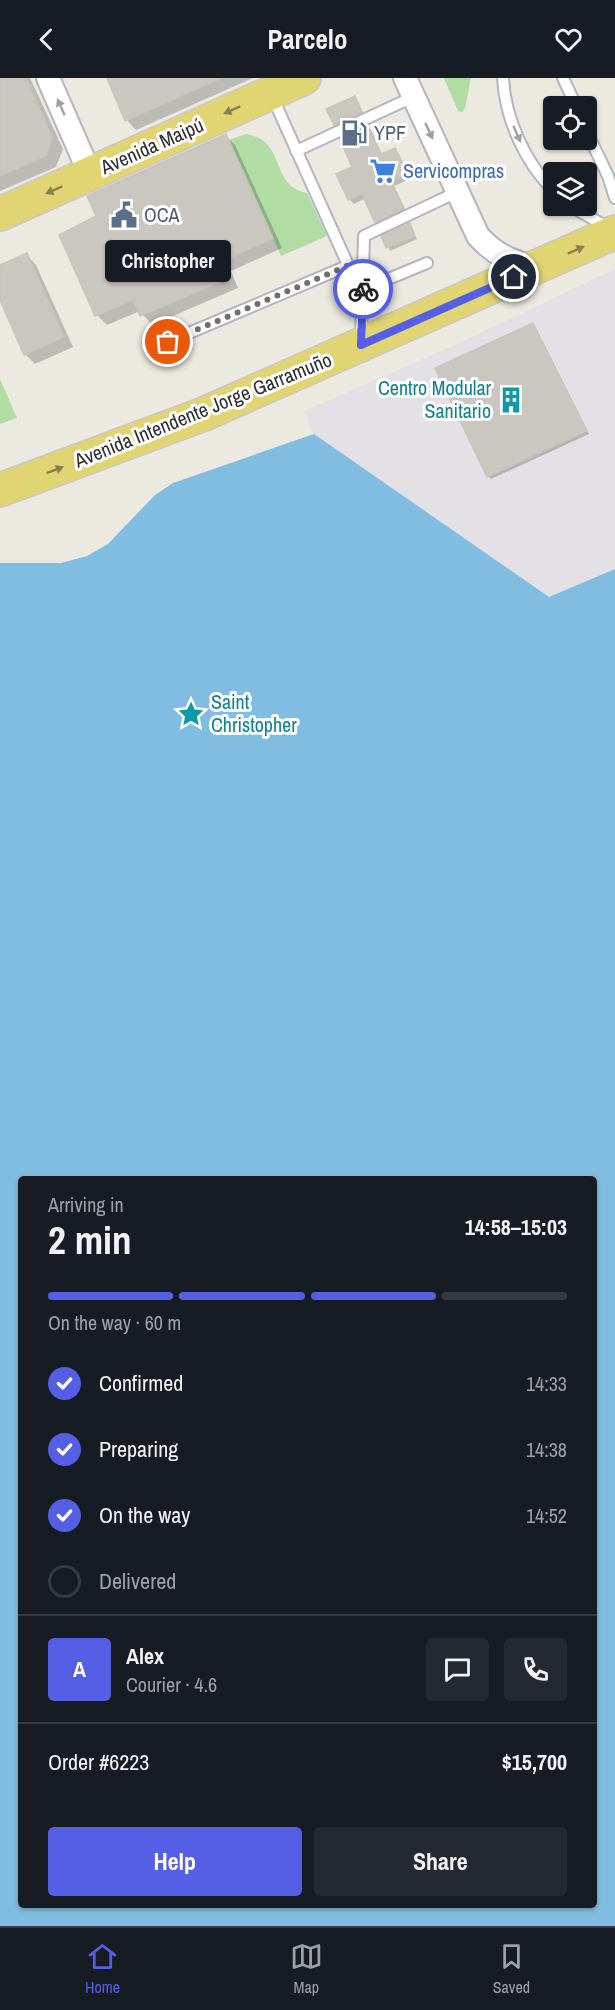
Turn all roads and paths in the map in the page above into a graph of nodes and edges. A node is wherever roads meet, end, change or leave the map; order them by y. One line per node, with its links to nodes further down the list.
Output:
1 (48, 78): 10 (street, one-way to 1)
2 (304, 78): 6 (main road, Avenida Maipú)
3 (503, 78): 11 (lane, one-way to 11)
4 (563, 78): 7 (lane)
5 (409, 88): 9 (lane); 12 (street, one-way to 12)
6 (271, 93): 9 (lane); 10 (main road, Avenida Maipú, one-way to 10)
7 (571, 96)
8 (595, 150): 13 (lane)
9 (296, 151): 18 (lane)
10 (90, 174): 14 (main road, Avenida Maipú, one-way to 14)
11 (543, 178)
12 (457, 192): 19 (street); 20 (lane)
13 (615, 198)
14 (0, 214)
15 (587, 216): 16 (lane)
16 (615, 232): 19 (main road, Avenida Intendente Jorge Garramuño, one-way to 16)
17 (427, 263): 20 (lane)
18 (347, 266): 20 (lane); 21 (lane)
19 (537, 268): 22 (main road, Avenida Intendente Jorge Garramuño)
20 (363, 288): 22 (lane)
21 (168, 342)
22 (361, 345): 23 (main road, Avenida Intendente Jorge Garramuño, one-way to 22)
23 (0, 490)

